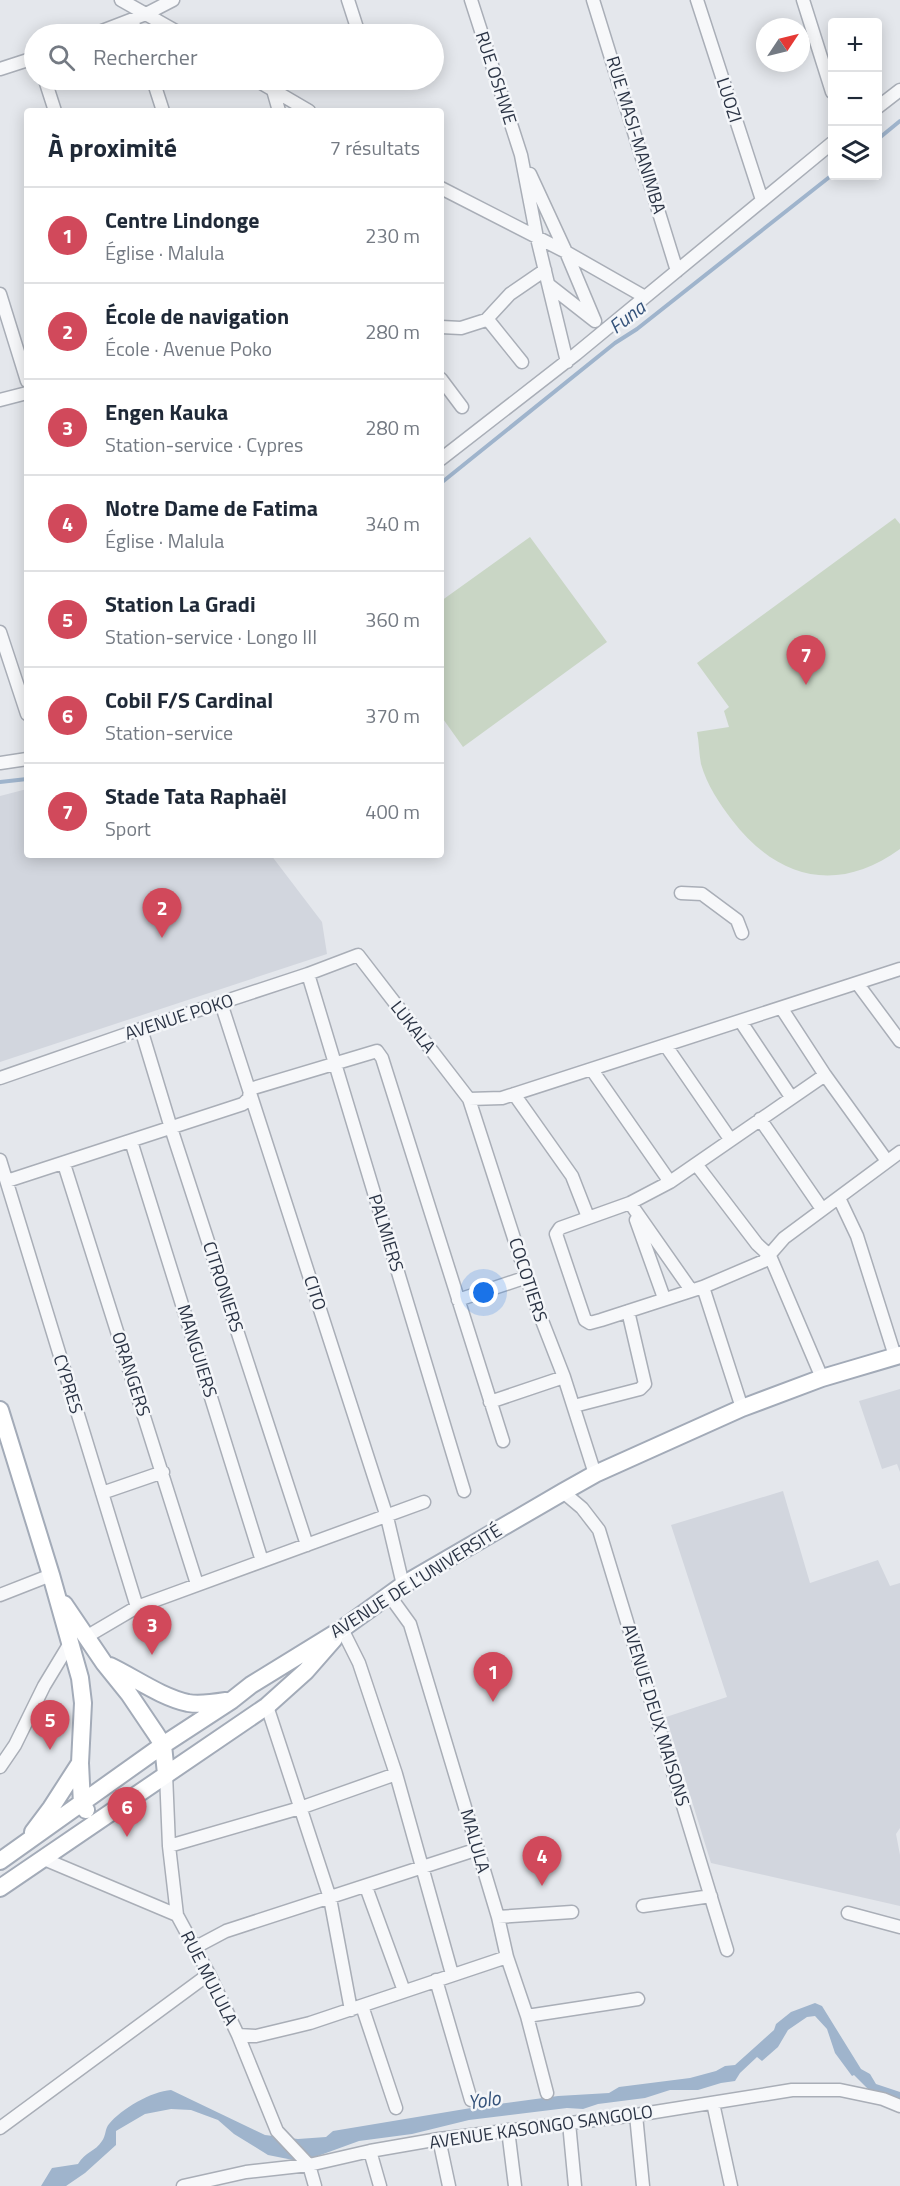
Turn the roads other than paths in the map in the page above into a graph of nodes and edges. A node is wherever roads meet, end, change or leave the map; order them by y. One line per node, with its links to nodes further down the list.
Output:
1 (121, 0): 8 (street)
2 (173, 0): 8 (street)
3 (348, 0): 13 (street)
4 (471, 0): 27 (street, RUE OSHWE)
5 (594, 0): 33 (street, RUE MASI-MANIMBA)
6 (697, 0): 29 (street, LUOZI)
7 (803, 0): 16 (street)
8 (146, 14): 9 (street); 12 (street)
9 (132, 20): 10 (street); 11 (street)
10 (121, 24)
11 (133, 24)
12 (164, 24)
13 (356, 24)
14 (24, 61): 15 (street)
15 (0, 69)
16 (828, 79)
17 (48, 90): 22 (street)
18 (156, 90): 23 (street)
19 (273, 90): 24 (street); 25 (street)
20 (900, 90): 21 (street)
21 (882, 104)
22 (54, 108)
23 (162, 108)
24 (278, 108)
25 (304, 108)
26 (828, 146): 29 (street)
27 (521, 155): 30 (street); 31 (street)
28 (444, 190): 30 (street)
29 (762, 200): 33 (street)
30 (537, 238): 31 (street); 32 (street)
31 (566, 252): 36 (street); 38 (street)
32 (545, 270): 34 (street); 37 (street)
33 (677, 271): 36 (street)
34 (549, 285): 38 (street); 41 (street)
35 (0, 294): 42 (street)
36 (645, 297): 38 (street)
37 (486, 320): 39 (street); 40 (street)
38 (600, 326): 41 (street)
39 (444, 327)
40 (522, 362)
41 (567, 362): 47 (street)
42 (24, 371)
43 (444, 383): 46 (street)
44 (24, 394): 45 (street)
45 (0, 400)
46 (462, 407)
47 (444, 457)
48 (0, 632): 49 (street)
49 (24, 705)
50 (24, 759): 51 (street)
51 (0, 763)
52 (681, 893): 53 (street)
53 (742, 933)
54 (358, 955): 56 (street, AVENUE POKO); 71 (street, LUKALA)
55 (900, 969): 57 (street)
56 (309, 974): 58 (street, AVENUE POKO); 64 (street, PALMIERS)
57 (856, 983): 59 (street); 62 (street)
58 (221, 1003): 61 (street, AVENUE POKO); 68 (street, CITO)
59 (782, 1009): 60 (street); 66 (street)
60 (741, 1022): 63 (street); 70 (street)
61 (141, 1029): 67 (street, AVENUE POKO); 73 (street, CITRONIERS)
62 (900, 1041)
63 (666, 1046): 65 (street); 74 (street)
64 (335, 1064): 68 (street); 91 (street); 103 (street, PALMIERS)
65 (592, 1070): 69 (street); 82 (street)
66 (825, 1075): 70 (street); 78 (street)
67 (0, 1078)
68 (250, 1089): 73 (street); 107 (street, CITO)
69 (514, 1094): 71 (street); 86 (street)
70 (791, 1097): 72 (street)
71 (469, 1099): 88 (street, COCOTIERS)
72 (760, 1119): 74 (street); 85 (street)
73 (171, 1128): 75 (street); 108 (street, CITRONIERS)
74 (730, 1139): 80 (street)
75 (131, 1141): 79 (street); 109 (street, MANGUIERS)
76 (900, 1152): 78 (street)
77 (0, 1160): 81 (street, CYPRES)
78 (887, 1161): 83 (street)
79 (64, 1164): 81 (street); 102 (street, ORANGERS)
80 (696, 1164): 82 (street); 87 (street)
81 (7, 1181): 105 (street, CYPRES)
82 (670, 1182): 84 (street)
83 (839, 1198): 85 (street); 93 (street)
84 (630, 1203): 86 (street); 89 (street); 90 (street)
85 (822, 1209): 87 (street)
86 (588, 1217): 92 (street)
87 (770, 1256): 89 (street); 95 (street)
88 (527, 1277): 91 (street); 94 (street, COCOTIERS)
89 (697, 1288): 90 (street); 98 (street)
90 (664, 1298): 92 (street)
91 (458, 1300): 96 (street)
92 (628, 1311): 97 (street)
93 (897, 1356): 95 (main road, AVENUE DE L’UNIVERSITÉ)
94 (564, 1377): 96 (street); 97 (street, COCOTIERS)
95 (822, 1378): 98 (main road, AVENUE DE L’UNIVERSITÉ)
96 (490, 1402): 100 (street)
97 (574, 1406): 101 (street, COCOTIERS)
98 (742, 1408): 101 (main road, AVENUE DE L’UNIVERSITÉ)
99 (0, 1410): 110 (main road)
100 (503, 1441)
101 (592, 1467): 104 (main road, AVENUE DE L’UNIVERSITÉ)
102 (162, 1472): 105 (street); 111 (street, ORANGERS)
103 (464, 1491)
104 (563, 1491): 112 (main road, AVENUE DE L’UNIVERSITÉ); 138 (street, AVENUE DEUX MAISONS)
105 (102, 1493): 115 (street, CYPRES)
106 (424, 1502): 107 (street)
107 (387, 1517): 108 (street); 112 (street, CITO)
108 (307, 1545): 109 (street)
109 (262, 1561): 111 (street)
110 (53, 1583): 113 (street); 117 (main road); 118 (main road)
111 (197, 1584): 115 (street)
112 (403, 1585): 114 (main road, AVENUE DE L’UNIVERSITÉ)
113 (0, 1595)
114 (389, 1595): 116 (main road, AVENUE DE L’UNIVERSITÉ); 132 (street, MALULA)
115 (137, 1607): 117 (street)
116 (342, 1629): 120 (main road, AVENUE DE L’UNIVERSITÉ); 121 (main road); 126 (street)
117 (86, 1637): 119 (main road)
118 (70, 1643): 123 (main road); 124 (street)
119 (104, 1663): 120 (main road); 122 (main road)
120 (232, 1700): 122 (main road, AVENUE DE L’UNIVERSITÉ)
121 (267, 1706): 125 (main road); 128 (street)
122 (163, 1745): 125 (main road); 127 (main road, AVENUE DE L’UNIVERSITÉ)
123 (80, 1762): 127 (main road); 131 (main road)
124 (0, 1767)
125 (166, 1774): 129 (main road); 130 (street)
126 (396, 1774): 128 (street); 135 (street)
127 (82, 1804): 129 (main road); 131 (main road, AVENUE DE L’UNIVERSITÉ)
128 (300, 1808): 130 (street); 139 (street)
129 (95, 1825): 133 (main road)
130 (169, 1846): 143 (street)
131 (18, 1848): 134 (main road, AVENUE DE L’UNIVERSITÉ)
132 (478, 1849): 135 (street); 144 (street, MALULA)
133 (44, 1859): 137 (main road); 143 (street, RUE MULULA)
134 (0, 1861)
135 (422, 1868): 136 (street); 150 (street)
136 (366, 1887): 139 (street); 152 (street)
137 (0, 1888)
138 (711, 1896): 140 (street); 147 (street, AVENUE DEUX MAISONS)
139 (330, 1898): 146 (street); 154 (street)
140 (643, 1906)
141 (572, 1912): 144 (street)
142 (848, 1913): 145 (street)
143 (177, 1915): 146 (street, RUE MULULA)
144 (498, 1917): 148 (street, MALULA)
145 (900, 1927)
146 (194, 1948): 149 (street, RUE MULULA)
147 (728, 1950)
148 (507, 1957): 150 (street); 155 (street, MALULA)
149 (209, 1974): 156 (street, RUE MULULA); 164 (street)
150 (452, 1974): 151 (street)
151 (436, 1980): 152 (street); 158 (street)
152 (404, 1991): 154 (street)
153 (638, 1999): 155 (street)
154 (356, 2008): 156 (street); 161 (street)
155 (527, 2016): 157 (street, MALULA)
156 (238, 2035): 168 (street, RUE MULULA)
157 (547, 2093)
158 (471, 2100)
159 (713, 2103): 160 (street, AVENUE KASONGO SANGOLO); 162 (street, AVENUE KASONGO SANGOLO); 178 (street)
160 (900, 2106)
161 (396, 2108)
162 (636, 2115): 163 (street, AVENUE KASONGO SANGOLO); 177 (street)
163 (569, 2123): 165 (street, AVENUE KASONGO SANGOLO); 176 (street)
164 (0, 2128)
165 (508, 2130): 166 (street, AVENUE KASONGO SANGOLO); 175 (street)
166 (440, 2139): 167 (street, AVENUE KASONGO SANGOLO); 174 (street)
167 (370, 2151): 168 (street, AVENUE KASONGO SANGOLO); 173 (street)
168 (309, 2164): 169 (street, AVENUE KASONGO SANGOLO); 172 (street)
169 (246, 2172): 170 (street, AVENUE KASONGO SANGOLO); 171 (street)
170 (184, 2186)
171 (249, 2186)
172 (315, 2186)
173 (380, 2186)
174 (448, 2186)
175 (515, 2186)
176 (575, 2186)
177 (643, 2186)
178 (731, 2186)

